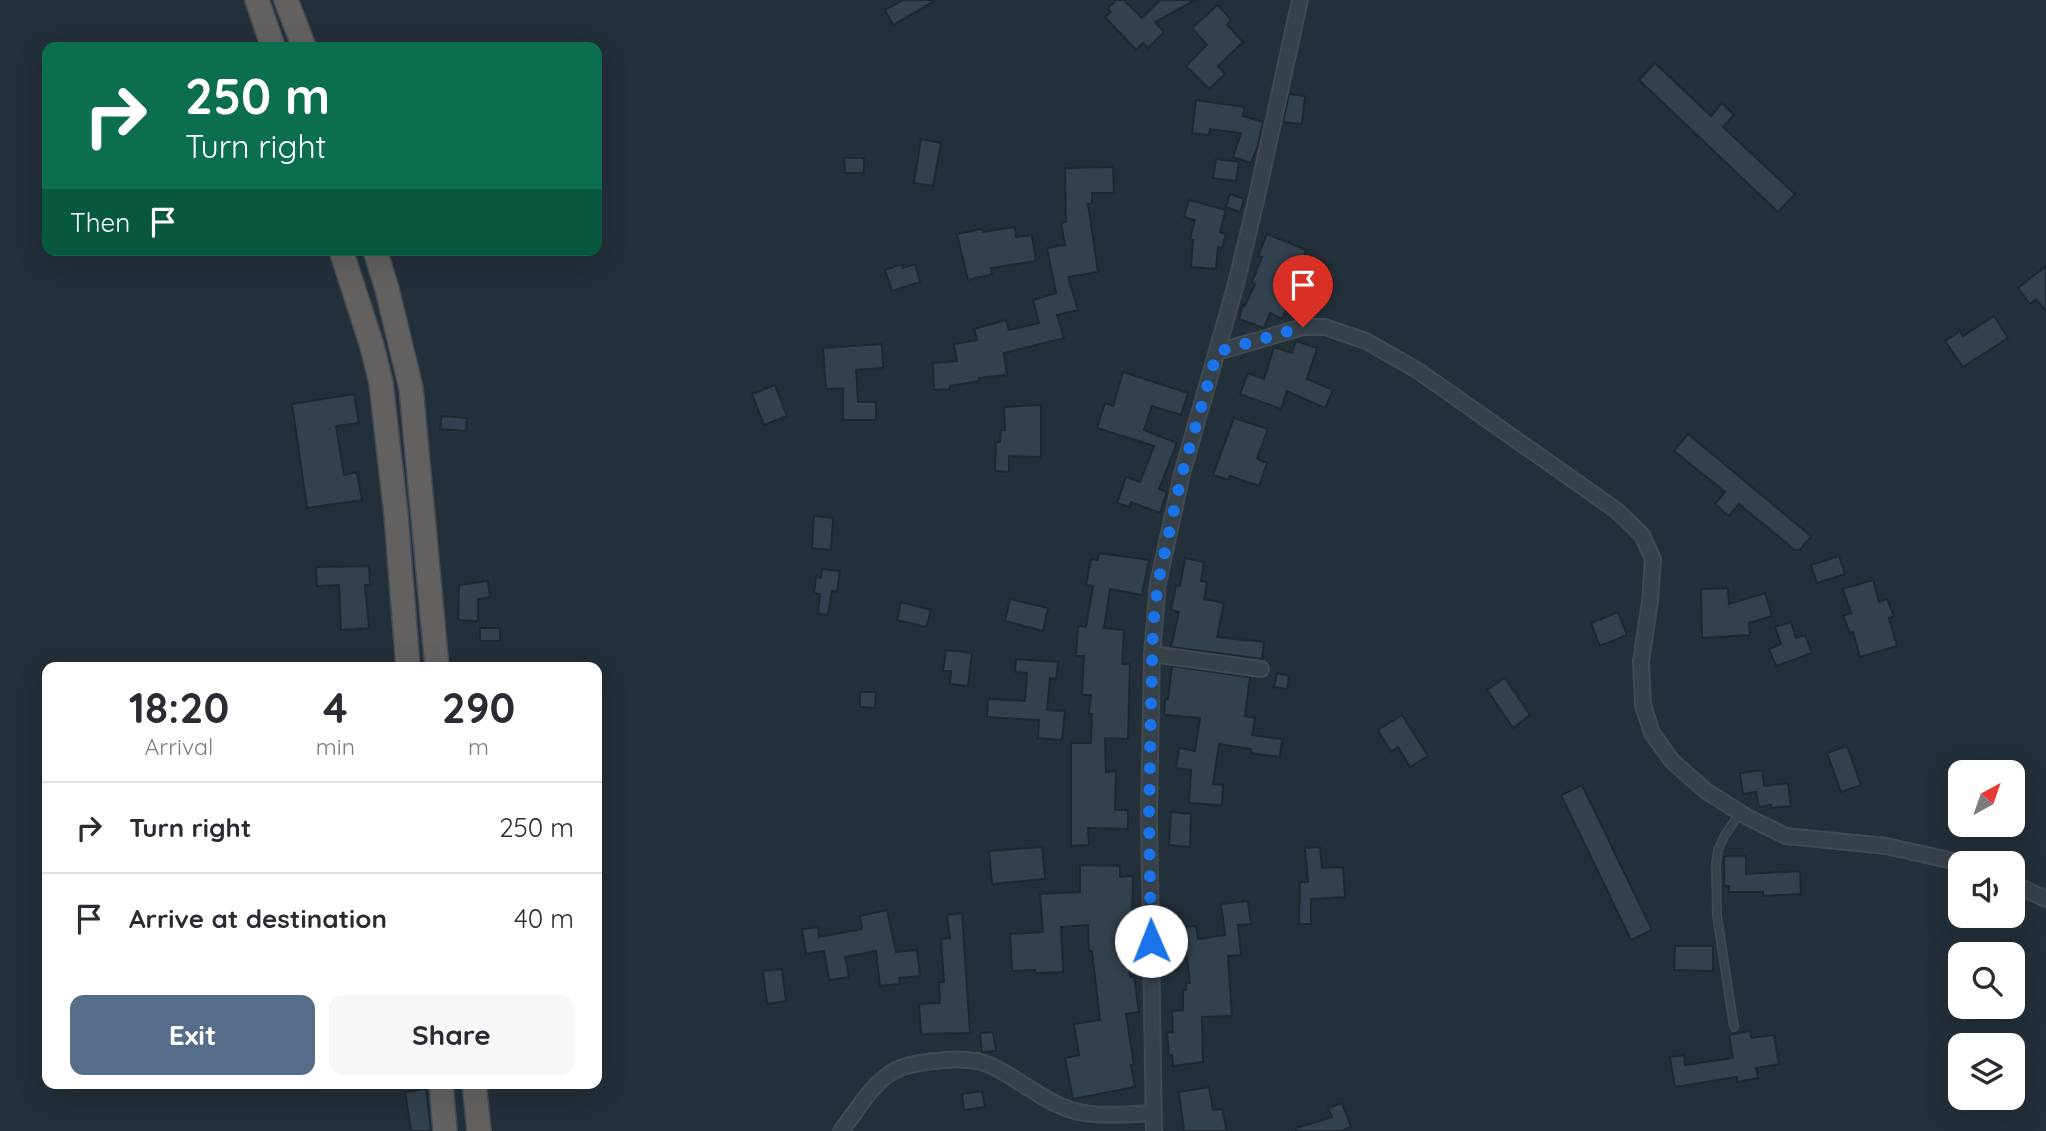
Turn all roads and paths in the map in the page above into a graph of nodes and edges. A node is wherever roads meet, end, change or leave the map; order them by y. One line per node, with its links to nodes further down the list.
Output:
1 (257, 0): 4 (highway)
2 (286, 0): 5 (highway)
3 (1300, 0): 8 (street)
4 (271, 42)
5 (302, 42)
6 (343, 256): 10 (highway)
7 (377, 256): 11 (highway)
8 (1217, 352): 9 (street); 13 (street)
9 (1152, 654): 12 (street); 20 (street)
10 (408, 662)
11 (437, 662)
12 (1261, 669)
13 (1740, 813): 14 (street); 17 (lane)
14 (1948, 860)
15 (2025, 889): 16 (street)
16 (2046, 899)
17 (1734, 1027)
18 (442, 1089): 22 (highway)
19 (475, 1089): 23 (highway)
20 (1154, 1113): 21 (street); 24 (street)
21 (843, 1130)
22 (446, 1131)
23 (479, 1131)
24 (1154, 1131)

